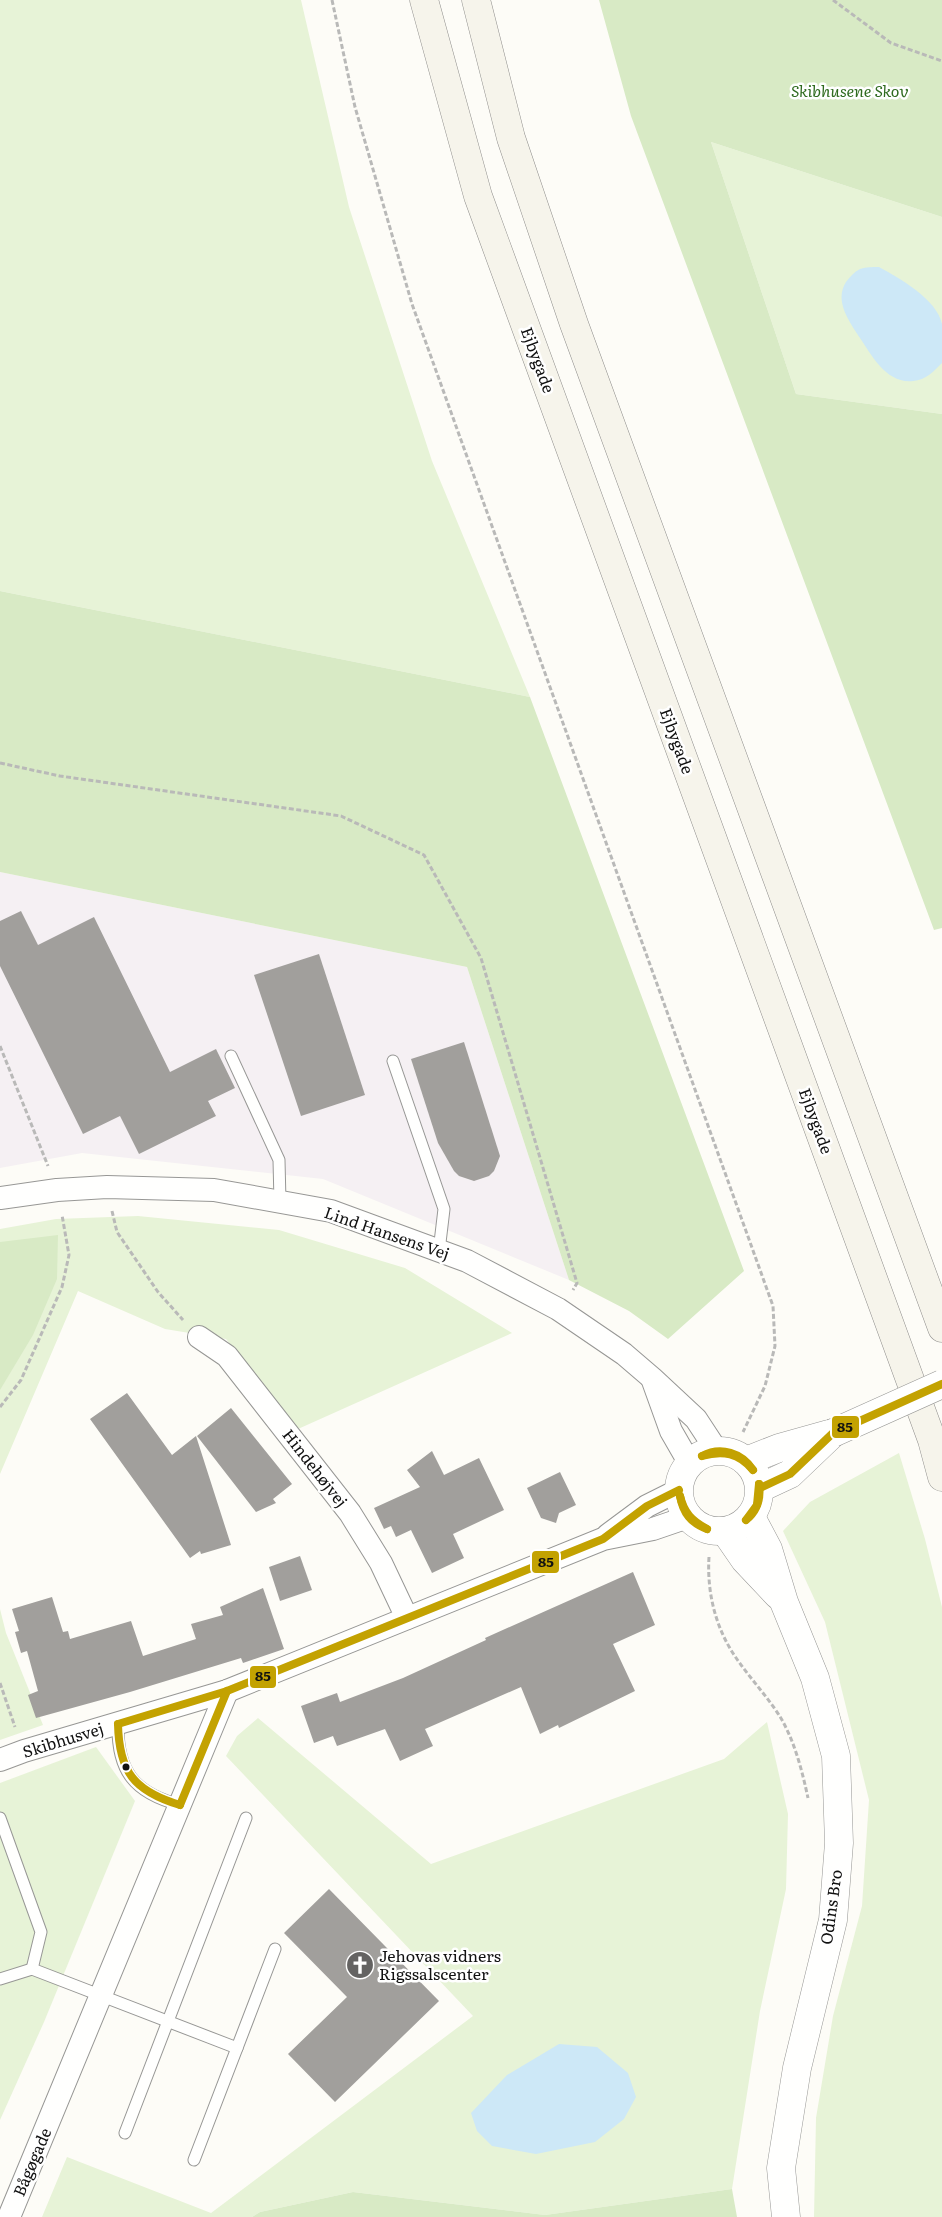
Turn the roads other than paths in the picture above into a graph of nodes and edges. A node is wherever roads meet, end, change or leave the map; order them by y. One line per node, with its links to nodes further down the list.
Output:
1 (424, 0): 15 (main road, Ejbygade)
2 (476, 0): 8 (main road)
3 (231, 1056): 6 (lane)
4 (394, 1062): 7 (lane)
5 (0, 1198): 6 (street, Lind Hansens Vej)
6 (280, 1202): 7 (street, Lind Hansens Vej)
7 (439, 1251): 10 (street, Lind Hansens Vej)
8 (942, 1328)
9 (199, 1337): 22 (street, Hindehøjvej)
10 (652, 1378): 13 (street, Lind Hansens Vej); 14 (street, Lind Hansens Vej)
11 (942, 1384): 12 (street, bridge)
12 (832, 1433): 13 (street); 16 (street)
13 (732, 1455): 14 (street); 16 (street)
14 (690, 1464): 17 (street)
15 (942, 1478)
16 (760, 1488): 18 (street)
17 (679, 1490): 19 (street); 20 (street, Skibhusvej)
18 (751, 1517): 19 (street); 21 (street, Odins Bro)
19 (708, 1526): 20 (street, Skibhusvej); 21 (street, Odins Bro)
20 (603, 1539): 22 (street, Skibhusvej)
21 (784, 1602): 38 (street, Odins Bro)
22 (407, 1618): 23 (street, Skibhusvej)
23 (227, 1691): 24 (street, Skibhusvej); 26 (street, Bågøgade)
24 (118, 1724): 25 (street, Skibhusvej); 26 (lane)
25 (0, 1760)
26 (180, 1805): 32 (street, Bågøgade)
27 (0, 1818): 30 (lane)
28 (246, 1818): 33 (lane)
29 (275, 1949): 34 (lane)
30 (32, 1969): 31 (lane); 32 (lane)
31 (0, 1979)
32 (102, 1996): 33 (lane); 37 (street, Bågøgade)
33 (168, 2021): 34 (lane); 35 (lane)
34 (237, 2048): 36 (lane)
35 (125, 2133)
36 (194, 2160)
37 (9, 2217)
38 (786, 2217)

